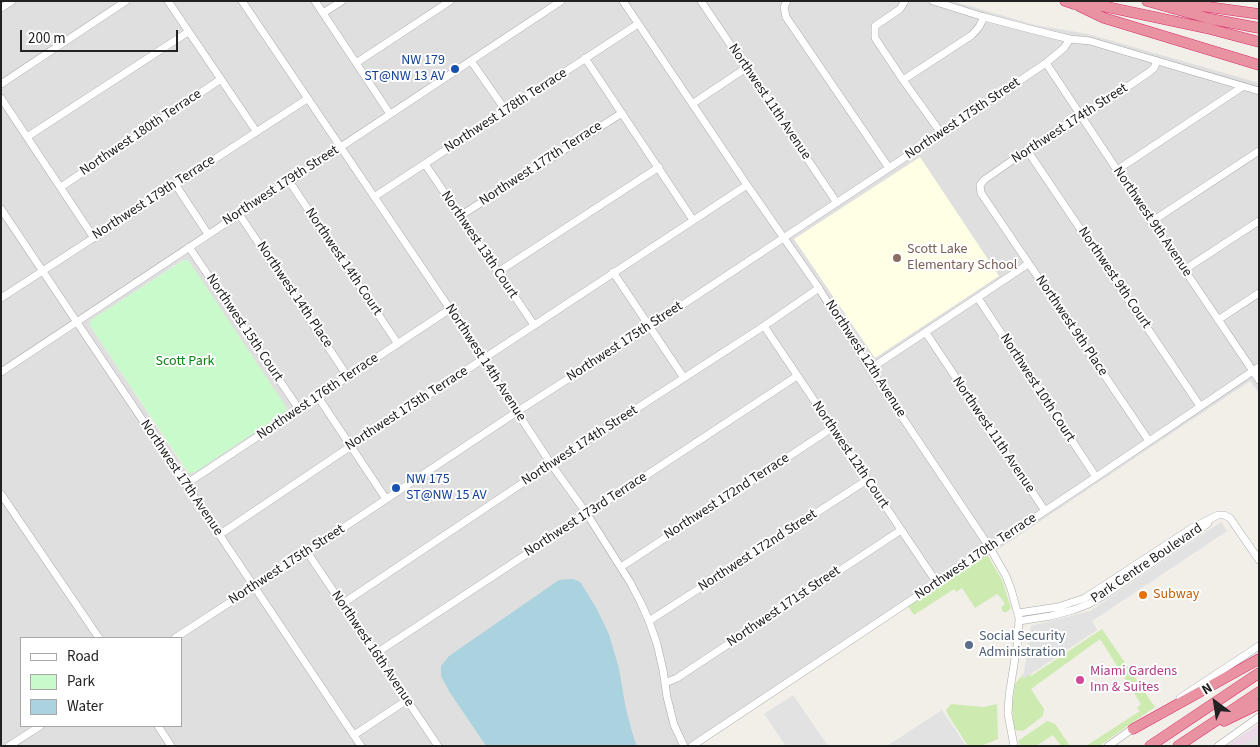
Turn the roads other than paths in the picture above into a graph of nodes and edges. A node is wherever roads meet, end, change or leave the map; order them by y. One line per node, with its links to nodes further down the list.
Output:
1 (12, 1): 17 (street)
2 (126, 1): 35 (street)
3 (168, 1): 23 (street)
4 (242, 1): 39 (street, Northwest 14th Avenue)
5 (315, 1): 18 (street)
6 (342, 1): 18 (street)
7 (450, 1): 29 (street)
8 (561, 1): 27 (street, Northwest 179th Street)
9 (623, 1): 21 (street, Northwest 12th Avenue)
10 (701, 1): 32 (street, Northwest 11th Avenue)
11 (905, 1): 34 (street)
12 (933, 1): 20 (street)
13 (1147, 1): 22 (highway)
14 (1166, 1): 19 (highway)
15 (1070, 2): 25 (highway); 31 (highway)
16 (785, 4): 53 (street)
17 (1, 8)
18 (324, 13): 29 (street)
19 (1259, 14)
20 (984, 17): 24 (street); 34 (street)
21 (638, 24): 26 (street, Northwest 178th Terrace); 40 (street, Northwest 12th Avenue)
22 (1259, 28)
23 (188, 32): 33 (street); 47 (street)
24 (1070, 39): 28 (street); 30 (street, Northwest 175th Street)
25 (1259, 42)
26 (586, 58): 41 (street, Northwest 178th Terrace); 42 (street)
27 (471, 61): 41 (street); 43 (street, Northwest 179th Street)
28 (1157, 61): 36 (street); 44 (street, Northwest 174th Street)
29 (356, 63): 43 (street)
30 (1046, 63): 44 (street, Northwest 9th Avenue); 46 (street, Northwest 175th Street)
31 (1259, 64)
32 (746, 68): 40 (street); 61 (street, Northwest 11th Avenue)
33 (220, 80): 45 (street); 59 (street, Northwest 180th Terrace)
34 (903, 80): 46 (street)
35 (1, 84)
36 (1242, 87): 37 (street); 54 (street)
37 (1259, 91)
38 (1, 98): 47 (street)
39 (307, 99): 45 (street, Northwest 179th Terrace); 48 (street, Northwest 14th Avenue)
40 (692, 104): 57 (street, Northwest 12th Avenue)
41 (506, 111): 51 (street, Northwest 178th Terrace)
42 (622, 113): 52 (street); 64 (street, Northwest 177th Terrace)
43 (390, 114): 48 (street, Northwest 179th Street)
44 (1082, 116): 49 (street, Northwest 174th Street); 54 (street, Northwest 9th Avenue)
45 (256, 131): 56 (street, Northwest 179th Terrace)
46 (941, 133): 53 (street, Northwest 175th Street)
47 (27, 137): 59 (street)
48 (340, 148): 55 (street, Northwest 179th Street); 60 (street, Northwest 14th Avenue)
49 (1027, 150): 58 (street, Northwest 174th Street); 99 (street, Northwest 9th Court)
50 (1259, 151): 68 (street)
51 (425, 164): 60 (street, Northwest 178th Terrace); 64 (street, Northwest 13th Court)
52 (658, 168): 66 (street); 76 (street)
53 (889, 168): 61 (street, Northwest 175th Street)
54 (1117, 170): 68 (street, Northwest 9th Avenue)
55 (289, 181): 63 (street, Northwest 179th Street); 89 (street, Northwest 14th Court)
56 (175, 184): 69 (street); 70 (street, Northwest 179th Terrace)
57 (747, 185): 66 (street, Northwest 175th Terrace); 71 (street, Northwest 12th Avenue)
58 (980, 185): 73 (street, Northwest 9th Place)
59 (61, 187): 70 (street)
60 (374, 197): 82 (street, Northwest 14th Avenue)
61 (837, 203): 71 (street, Northwest 175th Street)
62 (1, 209): 65 (street, Northwest 17th Avenue)
63 (239, 214): 69 (street, Northwest 179th Street); 95 (street, Northwest 14th Place)
64 (460, 216): 76 (street, Northwest 13th Court)
65 (4, 219): 75 (street, Northwest 17th Avenue)
66 (694, 220): 77 (street, Northwest 175th Terrace)
67 (1259, 221): 74 (street)
68 (1152, 222): 74 (street, Northwest 9th Avenue)
69 (208, 234): 72 (street, Northwest 179th Street)
70 (94, 238): 75 (street, Northwest 179th Terrace)
71 (784, 238): 78 (street, Northwest 12th Avenue); 87 (street, Northwest 175th Street)
72 (189, 247): 84 (street, Northwest 179th Street); 100 (street, Northwest 15th Court)
73 (1028, 264): 81 (street); 103 (street, Northwest 9th Place)
74 (1184, 270): 83 (street, Northwest 9th Avenue)
75 (42, 271): 80 (street, Northwest 179th Terrace); 84 (street, Northwest 17th Avenue)
76 (498, 272): 85 (street, Northwest 13th Court)
77 (613, 272): 85 (street, Northwest 175th Terrace); 87 (street)
78 (819, 288): 86 (street, Northwest 174th Street); 91 (street, Northwest 12th Avenue)
79 (1259, 293): 83 (street)
80 (1, 298)
81 (978, 298): 88 (street); 106 (street, Northwest 10th Court)
82 (450, 309): 89 (street, Northwest 176th Terrace); 90 (street, Northwest 14th Avenue)
83 (1218, 320): 92 (street, Northwest 9th Avenue)
84 (77, 323): 93 (street, Northwest 179th Street); 108 (street, Northwest 17th Avenue)
85 (534, 325): 90 (street, Northwest 175th Terrace)
86 (764, 326): 94 (street, Northwest 12th Court); 96 (street, Northwest 174th Street)
87 (650, 327): 96 (street); 101 (street, Northwest 175th Street)
88 (926, 333): 91 (street); 111 (street, Northwest 11th Avenue)
89 (398, 344): 95 (street, Northwest 176th Terrace)
90 (483, 359): 101 (street, Northwest 14th Avenue); 104 (street, Northwest 175th Terrace)
91 (870, 369): 115 (street, Northwest 12th Avenue)
92 (1256, 369): 97 (street, Northwest 9th Avenue); 99 (street, Northwest 170th Terrace)
93 (1, 372)
94 (797, 376): 102 (street, Northwest 12th Court); 112 (street, Northwest 173rd Terrace)
95 (348, 377): 98 (street, Northwest 176th Terrace)
96 (684, 378): 105 (street, Northwest 174th Street)
97 (1259, 380)
98 (318, 397): 100 (street, Northwest 176th Terrace); 104 (street)
99 (1200, 406): 103 (street, Northwest 170th Terrace)
100 (299, 409): 108 (street, Northwest 176th Terrace)
101 (518, 411): 105 (street, Northwest 14th Avenue); 110 (street, Northwest 175th Street)
102 (832, 428): 107 (street, Northwest 12th Court); 118 (street, Northwest 172nd Terrace)
103 (1149, 440): 106 (street, Northwest 170th Terrace)
104 (350, 446): 110 (street); 114 (street, Northwest 175th Terrace)
105 (552, 464): 112 (street, Northwest 14th Avenue); 121 (street, Northwest 174th Street)
106 (1096, 477): 111 (street, Northwest 170th Terrace)
107 (867, 480): 113 (street, Northwest 12th Court); 123 (street, Northwest 172nd Street)
108 (186, 484): 114 (street, Northwest 17th Avenue)
109 (1, 494): 124 (street)
110 (386, 500): 116 (street, Northwest 175th Street)
111 (1044, 511): 115 (street, Northwest 170th Terrace)
112 (586, 514): 118 (street, Northwest 14th Avenue); 127 (street, Northwest 173rd Terrace)
113 (901, 530): 119 (street, Northwest 12th Court); 130 (street, Northwest 171st Street)
114 (219, 535): 120 (street, Northwest 17th Avenue)
115 (990, 548): 119 (street, Northwest 170th Terrace); 122 (street, Northwest 12th Avenue)
116 (307, 552): 120 (street, Northwest 175th Street); 121 (street, Northwest 16th Avenue)
117 (1259, 560): 122 (street, Park Centre Boulevard)
118 (621, 567): 123 (street, Northwest 14th Avenue)
119 (937, 583): 145 (street, Northwest 170th Terrace)
120 (254, 587): 125 (street, Northwest 175th Street); 138 (street, Northwest 17th Avenue)
121 (342, 604): 127 (street, Northwest 16th Avenue)
122 (1018, 617): 146 (street, Northwest 12th Avenue)
123 (649, 621): 130 (street, Northwest 14th Avenue)
124 (98, 637)
125 (177, 637)
126 (1259, 646): 137 (street)
127 (375, 654): 132 (street, Northwest 16th Avenue)
128 (1259, 659): 137 (highway)
129 (1259, 673): 148 (highway)
130 (665, 683): 144 (street, Northwest 14th Avenue)
131 (1259, 692): 139 (highway)
132 (407, 700): 138 (street); 143 (street, Northwest 16th Avenue)
133 (1259, 704): 139 (highway)
134 (1259, 718): 150 (street)
135 (38, 727): 140 (street)
136 (159, 727): 141 (street)
137 (1133, 729): 147 (street)
138 (354, 735): 142 (street, Northwest 17th Avenue)
139 (1187, 740): 149 (highway)
140 (9, 746)
141 (171, 746)
142 (361, 746)
143 (438, 746)
144 (684, 746)
145 (692, 746)
146 (1014, 746)
147 (1108, 746)
148 (1150, 746)
149 (1178, 746)
150 (1218, 746)

